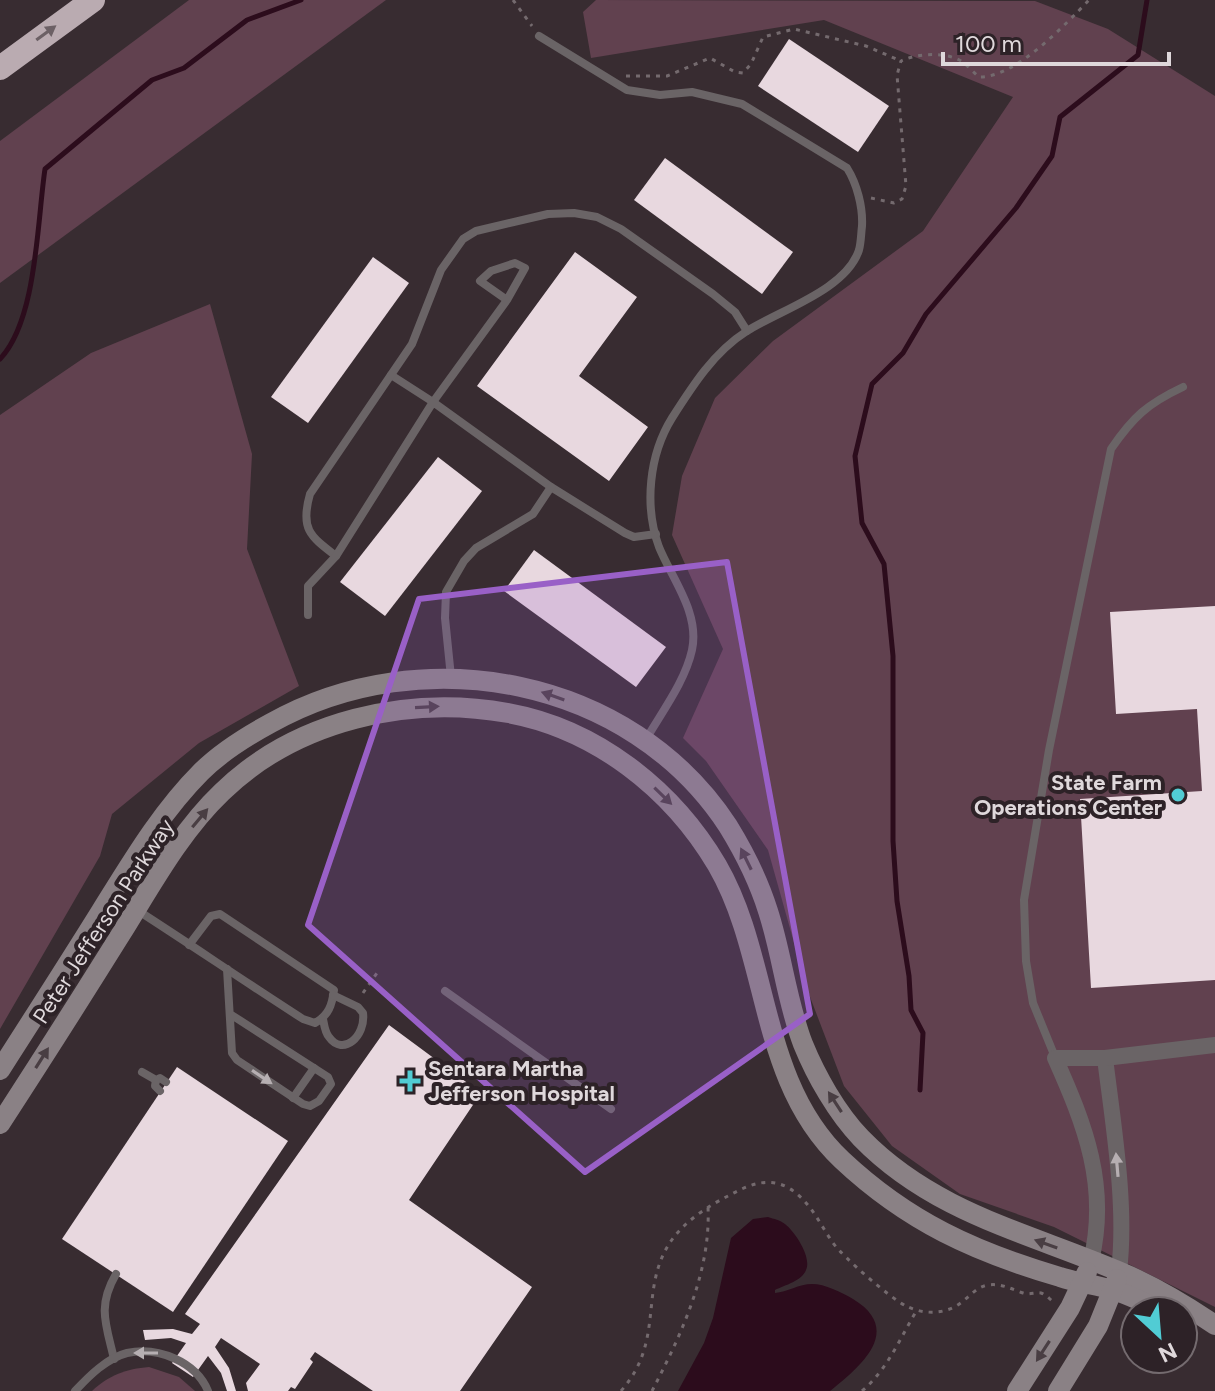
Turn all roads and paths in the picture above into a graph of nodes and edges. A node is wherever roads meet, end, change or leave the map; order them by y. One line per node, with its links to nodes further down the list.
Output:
1 (93, 0): 6 (highway, one-way to 1)
2 (513, 0): 4 (path)
3 (1089, 0): 5 (path)
4 (539, 36): 8 (lane)
5 (901, 61): 7 (path); 8 (path)
6 (0, 68)
7 (618, 76)
8 (858, 198): 10 (lane)
9 (507, 300): 9 (lane); 13 (lane)
10 (747, 331): 11 (lane); 15 (lane)
11 (391, 375): 13 (lane); 16 (lane)
12 (1183, 387): 31 (lane)
13 (433, 402): 14 (lane); 16 (lane)
14 (551, 487): 15 (lane); 18 (lane)
15 (656, 534): 19 (lane)
16 (336, 556): 17 (lane)
17 (308, 615)
18 (451, 678): 19 (street, Peter Jefferson Parkway, one-way to 18); 20 (street, Peter Jefferson Parkway)
19 (644, 742): 43 (street, Peter Jefferson Parkway, one-way to 19)
20 (112, 894): 21 (lane); 34 (street, Peter Jefferson Parkway)
21 (136, 909): 22 (lane); 41 (street, Peter Jefferson Parkway, one-way to 21); 46 (street, Peter Jefferson Parkway, one-way to 46)
22 (189, 945): 23 (lane); 27 (lane)
23 (227, 969): 28 (lane); 29 (lane)
24 (379, 970): 26 (path)
25 (445, 991): 40 (lane)
26 (363, 993)
27 (333, 995): 29 (lane); 29 (lane)
28 (230, 1014): 33 (lane); 39 (lane, one-way to 39)
29 (323, 1019)
30 (1215, 1045): 32 (street)
31 (1055, 1058): 32 (street); 43 (street)
32 (1105, 1058): 45 (street, one-way to 32)
33 (314, 1068): 39 (lane); 39 (lane)
34 (0, 1070)
35 (142, 1072): 36 (lane)
36 (156, 1080): 37 (lane); 38 (lane)
37 (166, 1082)
38 (160, 1091)
39 (293, 1098)
40 (611, 1109)
41 (0, 1124)
42 (708, 1207): 49 (path); 54 (path); 55 (path)
43 (1091, 1261): 45 (street, Peter Jefferson Parkway); 46 (street)
44 (116, 1274): 51 (lane)
45 (1117, 1281): 46 (street, Peter Jefferson Parkway); 47 (street); 50 (street); 58 (street)
46 (1083, 1283): 57 (street, one-way to 57)
47 (1138, 1295)
48 (1056, 1303): 49 (path)
49 (917, 1310): 56 (path)
50 (1215, 1325)
51 (114, 1359): 52 (lane); 53 (lane, one-way to 51)
52 (75, 1391)
53 (208, 1391)
54 (621, 1391)
55 (652, 1391)
56 (862, 1391)
57 (1017, 1391)
58 (1058, 1391)

